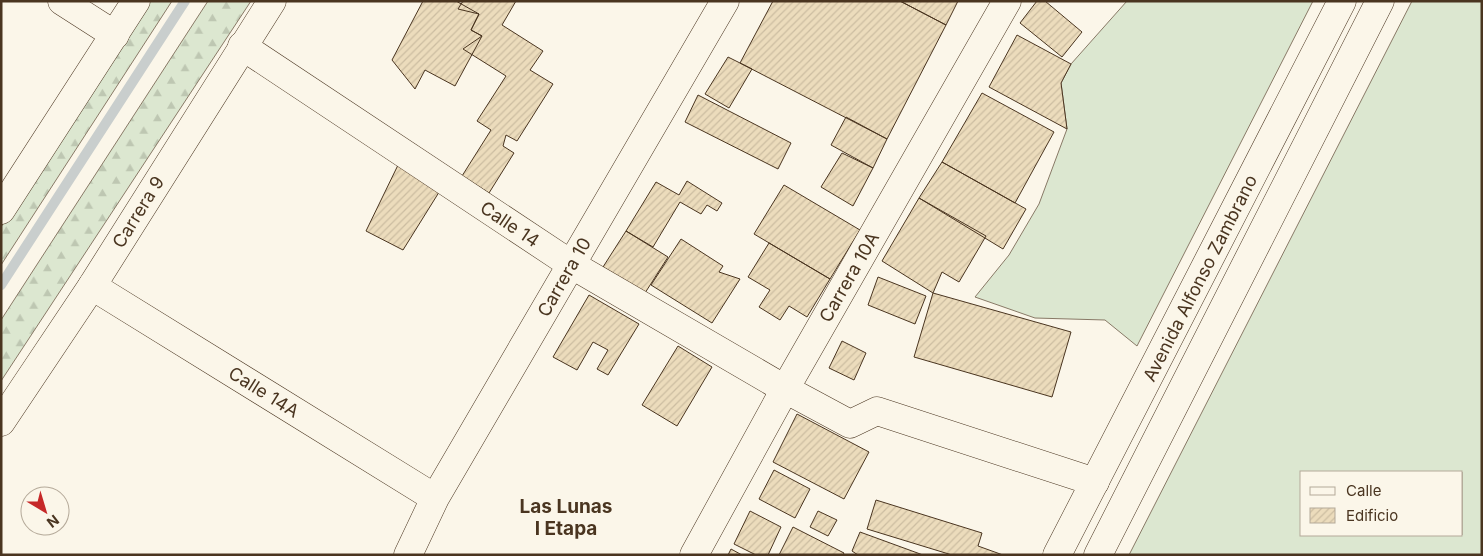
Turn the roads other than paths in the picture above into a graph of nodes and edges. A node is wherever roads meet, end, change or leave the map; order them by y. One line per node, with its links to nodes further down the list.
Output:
1 (62, 1): 8 (street)
2 (136, 1): 8 (street)
3 (272, 1): 9 (street, Carrera 9)
4 (724, 1): 11 (street, Carrera 10)
5 (1007, 1): 13 (street, Carrera 10A)
6 (1342, 1): 15 (street, Avenida Alfonso Zambrano)
7 (1380, 1): 20 (street, Avenida Alfonso Zambrano)
8 (115, 35): 10 (street)
9 (242, 46): 11 (street, Calle 14); 12 (street, Carrera 9)
10 (1, 210)
11 (572, 265): 13 (street, Calle 14); 16 (street, Carrera 10)
12 (92, 286): 14 (street, Carrera 9); 16 (street, Calle 14A)
13 (785, 389): 15 (street, Calle 14); 18 (street, Carrera 10A)
14 (1, 422)
15 (1095, 482): 19 (street, Avenida Alfonso Zambrano)
16 (435, 498): 17 (street, Carrera 10)
17 (408, 555)
18 (694, 555)
19 (1057, 555)
20 (1098, 555)

